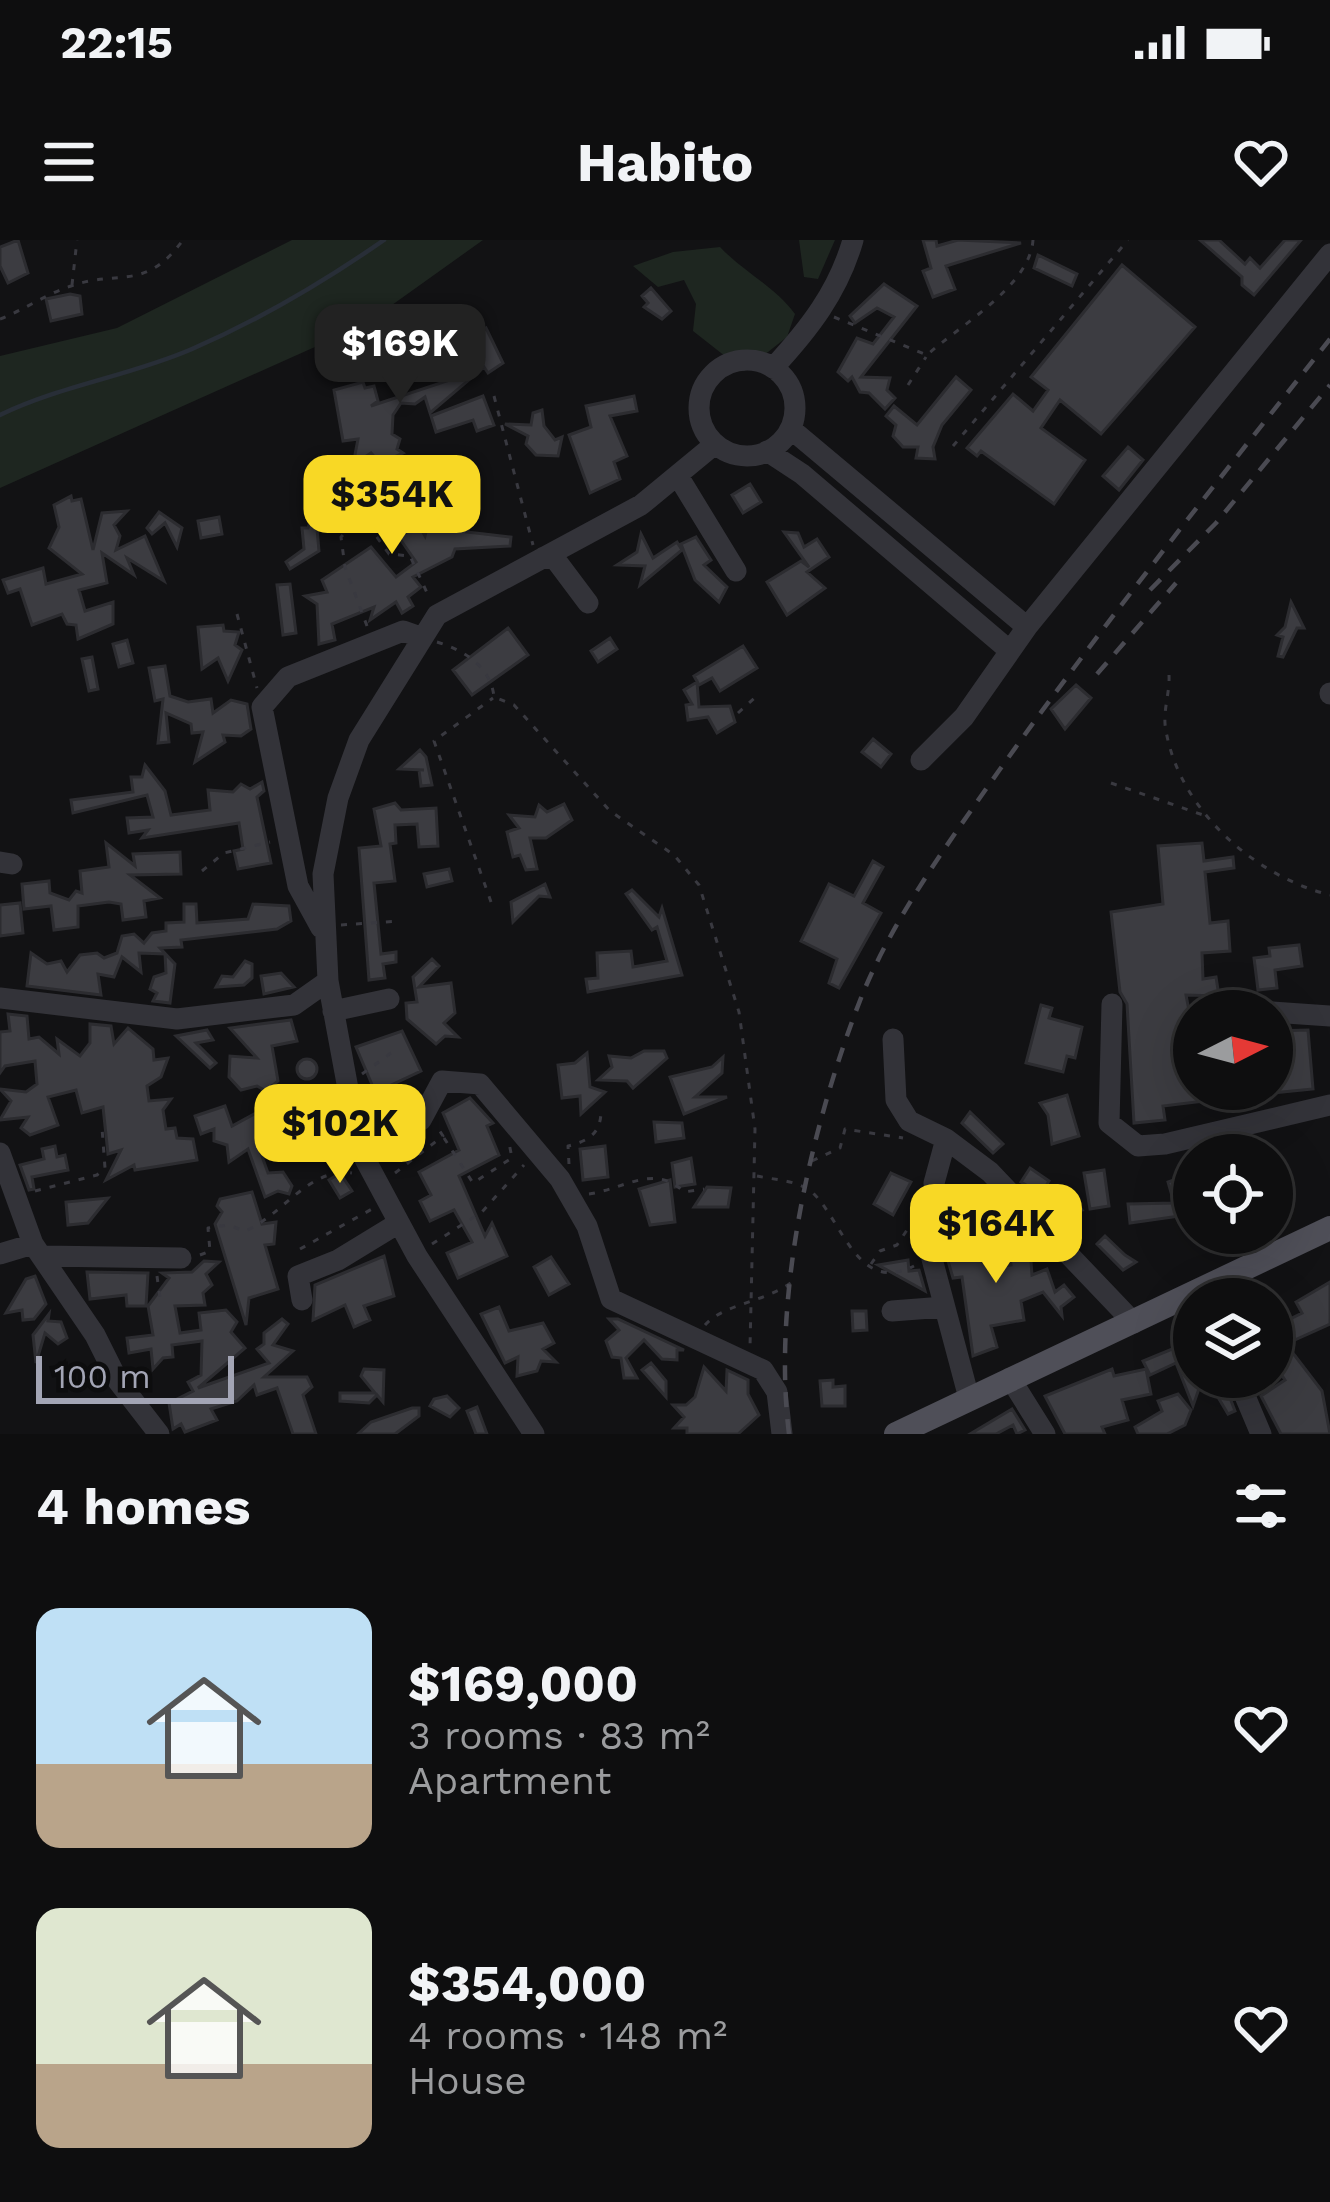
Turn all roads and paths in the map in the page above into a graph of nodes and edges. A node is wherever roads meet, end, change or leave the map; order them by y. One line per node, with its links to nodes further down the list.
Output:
1 (76, 240): 7 (path)
2 (182, 240): 7 (path)
3 (854, 240): 8 (street)
4 (1034, 240): 10 (path)
5 (1128, 240): 16 (path)
6 (1330, 254): 24 (street)
7 (72, 285): 9 (path)
8 (823, 310): 10 (path); 11 (street)
9 (0, 320)
10 (927, 355): 12 (path)
11 (773, 368): 14 (street); 15 (street)
12 (908, 385)
13 (494, 396): 19 (path)
14 (791, 428): 17 (street); 24 (street)
15 (715, 444): 17 (street); 18 (street)
16 (953, 446)
17 (767, 451): 27 (street)
18 (678, 476): 19 (street); 20 (street)
19 (541, 559): 21 (street); 23 (street)
20 (736, 571)
21 (588, 603)
22 (237, 614): 31 (path)
23 (437, 615): 25 (street); 26 (path)
24 (1028, 627): 27 (street)
25 (420, 637): 26 (street); 30 (path); 41 (street)
26 (371, 645): 31 (street)
27 (1010, 651): 33 (street)
28 (1169, 675): 35 (path)
29 (759, 694): 32 (path)
30 (494, 697): 39 (path); 65 (path)
31 (262, 707): 36 (street)
32 (738, 713)
33 (921, 760)
34 (1111, 783): 35 (path)
35 (1205, 816): 38 (path)
36 (289, 837): 37 (path); 41 (street)
37 (202, 871)
38 (1330, 895)
39 (491, 902)
40 (400, 921): 41 (path)
41 (322, 930): 42 (street)
42 (328, 981): 43 (street); 46 (street)
43 (0, 998)
44 (389, 999): 46 (street)
45 (1112, 1004): 50 (street)
46 (333, 1010): 58 (street)
47 (1293, 1013): 48 (street)
48 (1330, 1016)
49 (893, 1039): 57 (street)
50 (1330, 1105)
51 (601, 1113): 63 (path)
52 (432, 1119): 55 (path)
53 (514, 1124): 58 (street); 60 (street); 61 (path)
54 (101, 1128): 68 (path)
55 (443, 1136): 61 (path); 69 (path)
56 (908, 1139): 62 (path)
57 (946, 1139): 80 (street); 90 (street)
58 (359, 1148): 64 (street)
59 (0, 1153): 68 (street)
60 (539, 1154): 66 (path); 70 (street)
61 (512, 1158): 66 (path)
62 (812, 1161)
63 (569, 1166)
64 (371, 1173): 69 (street); 78 (path)
65 (756, 1176): 81 (path); 86 (path)
66 (508, 1177): 77 (path)
67 (704, 1189): 70 (path)
68 (16, 1194): 75 (street)
69 (386, 1200): 72 (street); 74 (path)
70 (569, 1201): 91 (street)
71 (920, 1210): 81 (path)
72 (397, 1224): 77 (street); 85 (street)
73 (1330, 1228): 82 (main road)
74 (300, 1249)
75 (38, 1250): 76 (street); 79 (street); 96 (street)
76 (0, 1254)
77 (416, 1256): 97 (street)
78 (181, 1258): 79 (street)
79 (154, 1259): 84 (path)
80 (932, 1259): 81 (path); 88 (street)
81 (869, 1267)
82 (1233, 1278)
83 (792, 1282): 86 (path)
84 (160, 1298)
85 (302, 1300)
86 (750, 1302): 91 (path); 92 (path)
87 (1173, 1306): 90 (main road)
88 (944, 1307): 89 (street); 94 (street)
89 (892, 1311)
90 (1134, 1323): 93 (main road)
91 (697, 1336): 92 (street)
92 (751, 1361): 98 (street)
93 (1010, 1378): 94 (main road); 100 (street)
94 (969, 1398): 99 (main road)
95 (1246, 1398): 101 (street)
96 (159, 1434)
97 (534, 1434)
98 (782, 1434)
99 (896, 1434)
100 (1045, 1434)
101 (1261, 1434)

